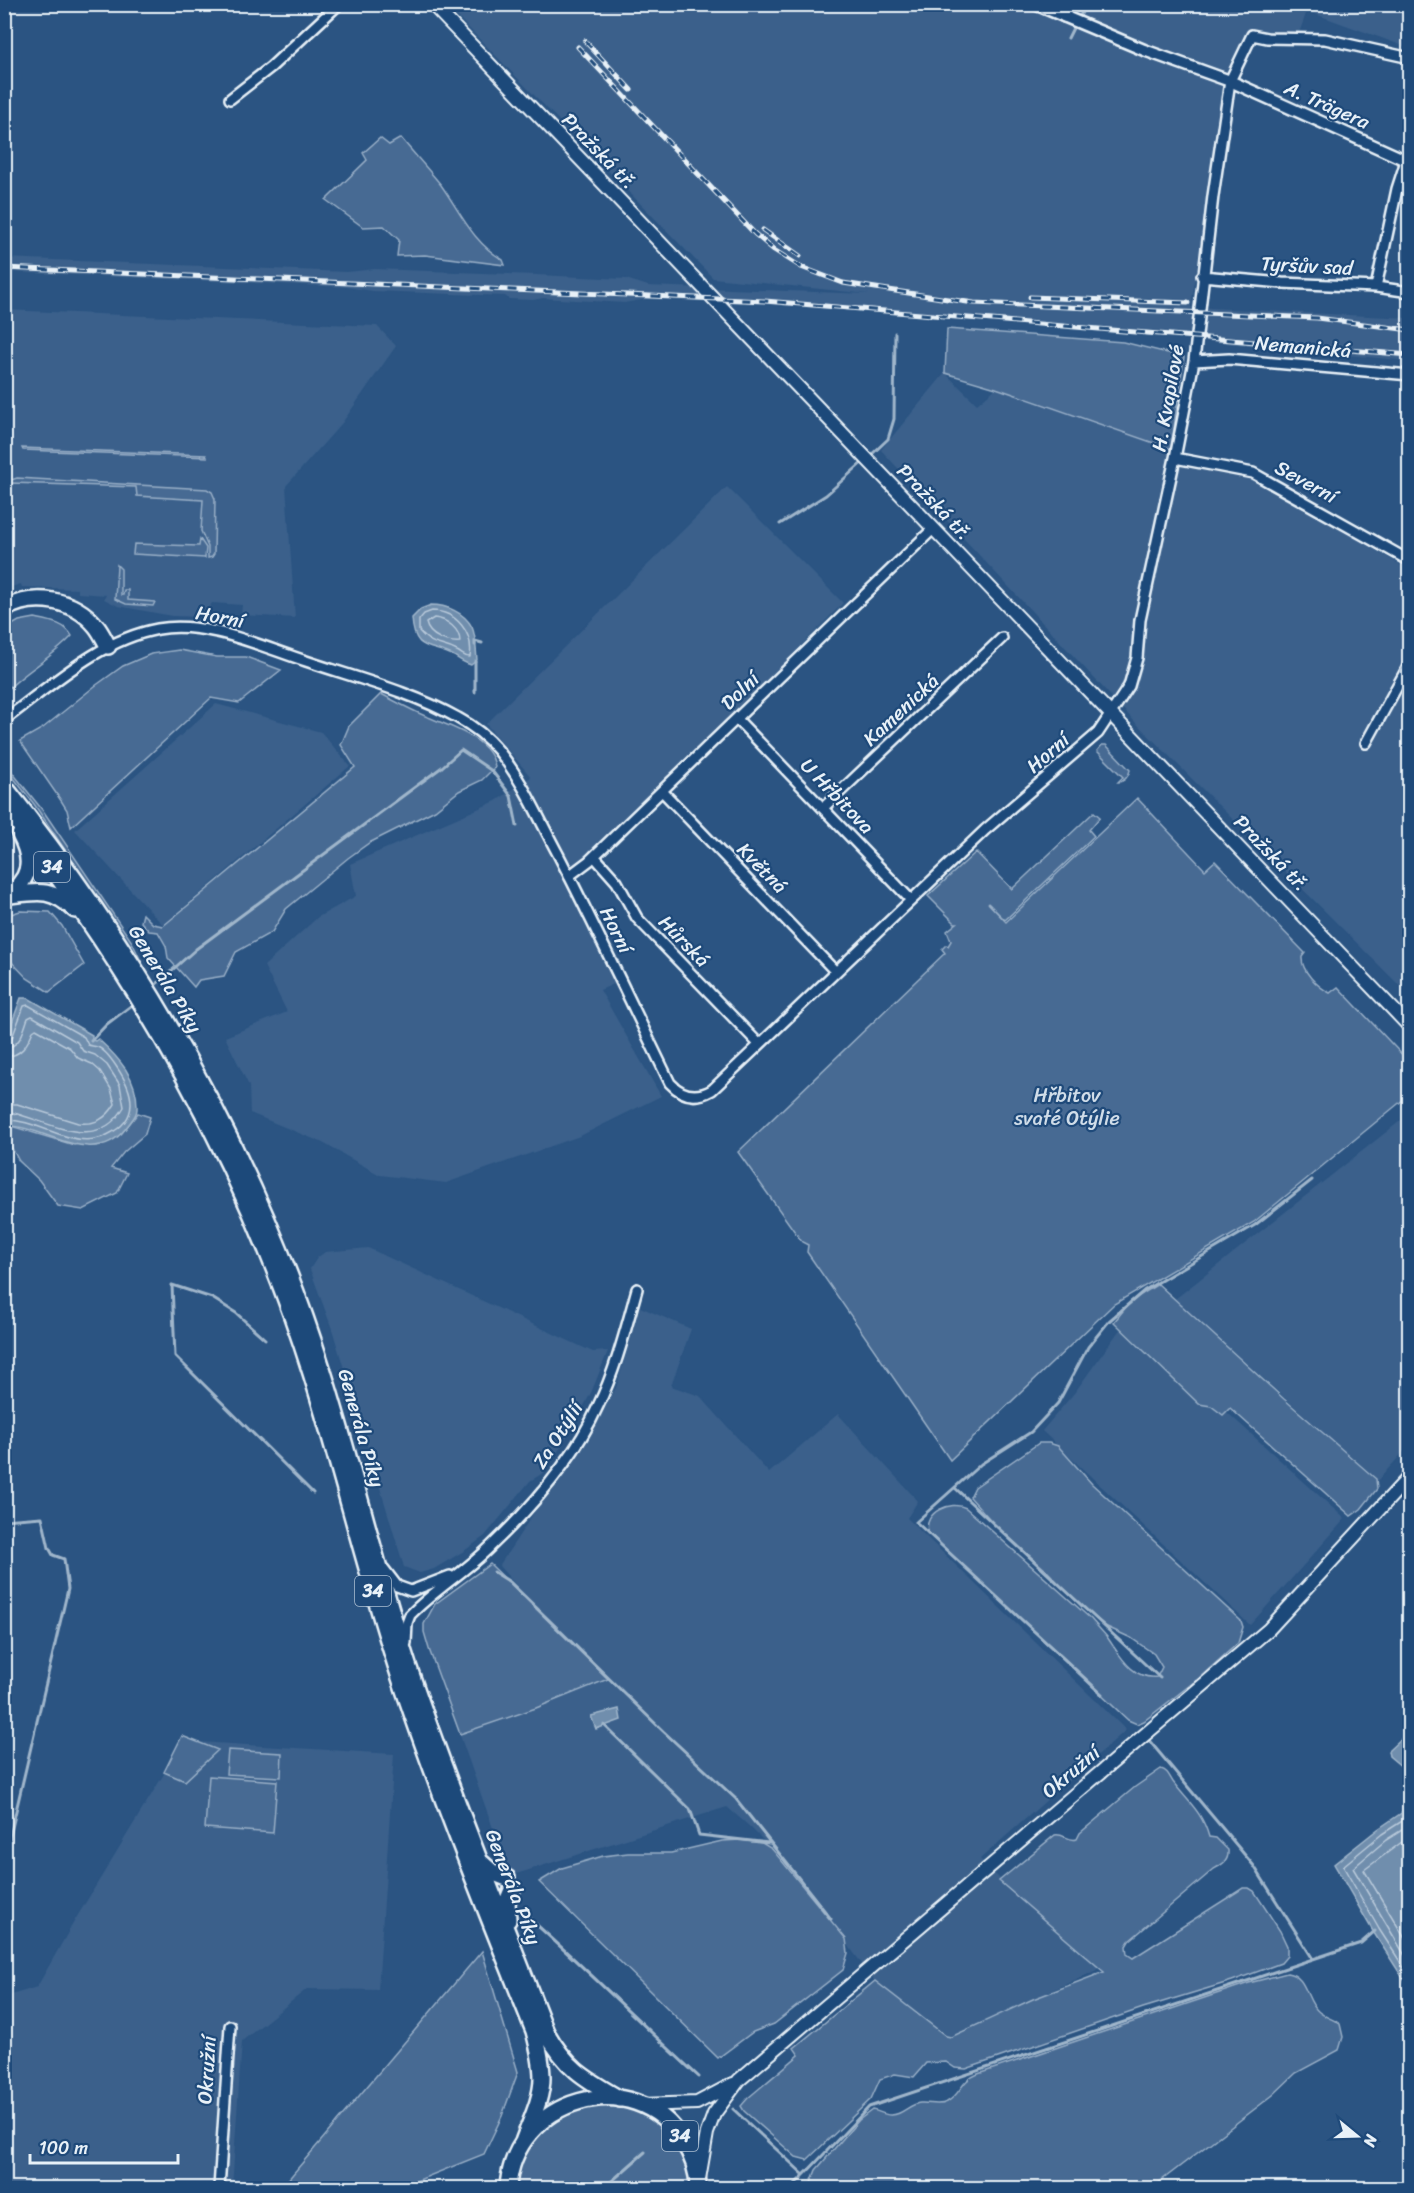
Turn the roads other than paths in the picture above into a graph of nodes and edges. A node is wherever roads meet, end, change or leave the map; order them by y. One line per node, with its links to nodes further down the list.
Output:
1 (339, 4): 8 (street)
2 (432, 4): 16 (main road, Pražská tř.)
3 (1035, 4): 5 (street, A. Trägera)
4 (1070, 4): 5 (street)
5 (1074, 21): 7 (street, A. Trägera)
6 (1410, 58): 7 (street, H. Kvapilové)
7 (1230, 81): 9 (street, A. Trägera); 10 (street, H. Kvapilové)
8 (230, 99)
9 (1408, 162): 11 (street)
10 (1202, 276): 11 (street, Tyršův sad); 13 (street, H. Kvapilové)
11 (1376, 287): 12 (street, Tyršův sad)
12 (1410, 292)
13 (1194, 361): 14 (street, Nemanická); 15 (street, H. Kvapilové)
14 (1410, 375)
15 (1175, 458): 17 (street, Severní); 22 (street, H. Kvapilové)
16 (933, 529): 22 (main road, Pražská tř.); 24 (street, Dolní)
17 (1410, 561)
18 (4, 609): 20 (highway)
19 (1002, 638): 29 (street, Kamenická)
20 (108, 646): 23 (street, Horní); 31 (street, Horní)
21 (1410, 663): 25 (street)
22 (1111, 713): 33 (street, Horní); 38 (main road, Pražská tř.)
23 (6, 719)
24 (737, 719): 27 (street, Dolní); 29 (street, U Hřbitova)
25 (1366, 743)
26 (4, 786): 36 (highway, Generála Píky / 34)
27 (662, 791): 30 (street, Dolní); 35 (street, Květná)
28 (4, 807): 32 (highway); 34 (highway, Generála Píky / 34)
29 (824, 807): 33 (street, U Hřbitova)
30 (594, 856): 31 (street, Dolní); 39 (street, Hůrská)
31 (569, 876): 39 (street, Horní)
32 (5, 896): 34 (highway)
33 (910, 899): 35 (street, Horní)
34 (96, 931): 36 (highway, Generála Píky / 34)
35 (835, 971): 39 (street, Horní)
36 (135, 978): 37 (highway, Generála Píky / 34)
37 (159, 1018): 42 (highway, Generála Píky / 34); 51 (highway, Generála Píky / 34)
38 (1410, 1027)
39 (759, 1044)
40 (637, 1289): 43 (street, Za Otýlií)
41 (1410, 1476): 48 (main road, Okružní)
42 (376, 1557): 43 (street, Za Otýlií); 44 (highway, Generála Píky / 34)
43 (461, 1571): 44 (street, Za Otýlií)
44 (409, 1666): 45 (highway, Generála Píky / 34)
45 (480, 1861): 46 (highway, Generála Píky / 34); 46 (highway)
46 (508, 1935): 49 (highway, Generála Píky / 34)
47 (230, 2026): 53 (street, Okružní)
48 (739, 2080): 50 (main road, Okružní); 52 (main road, Okružní)
49 (620, 2099): 50 (highway, 34); 51 (highway, 34)
50 (641, 2105): 52 (highway, 34)
51 (523, 2142): 54 (highway, 34)
52 (698, 2186)
53 (219, 2188)
54 (508, 2188)

